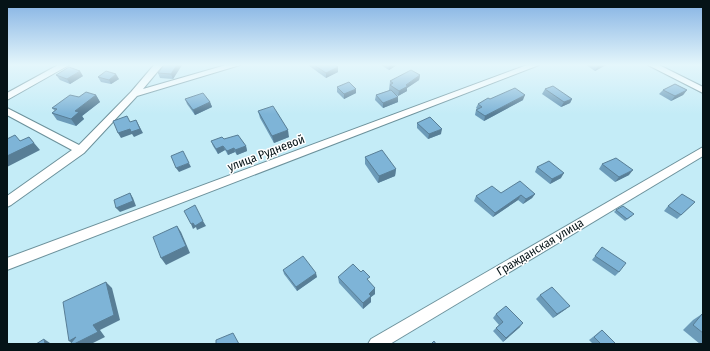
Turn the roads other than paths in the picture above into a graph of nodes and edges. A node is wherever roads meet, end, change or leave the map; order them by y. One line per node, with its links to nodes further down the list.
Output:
1 (34, 81): 8 (street)
2 (145, 81): 7 (street)
3 (178, 81): 7 (street)
4 (492, 81): 13 (street, улица Рудневой)
5 (685, 81): 6 (street)
6 (703, 90)
7 (134, 94): 10 (street)
8 (7, 96)
9 (7, 111): 10 (street)
10 (80, 150): 12 (street)
11 (703, 151): 14 (street, Гражданская улица)
12 (7, 202)
13 (7, 264)
14 (376, 344)

